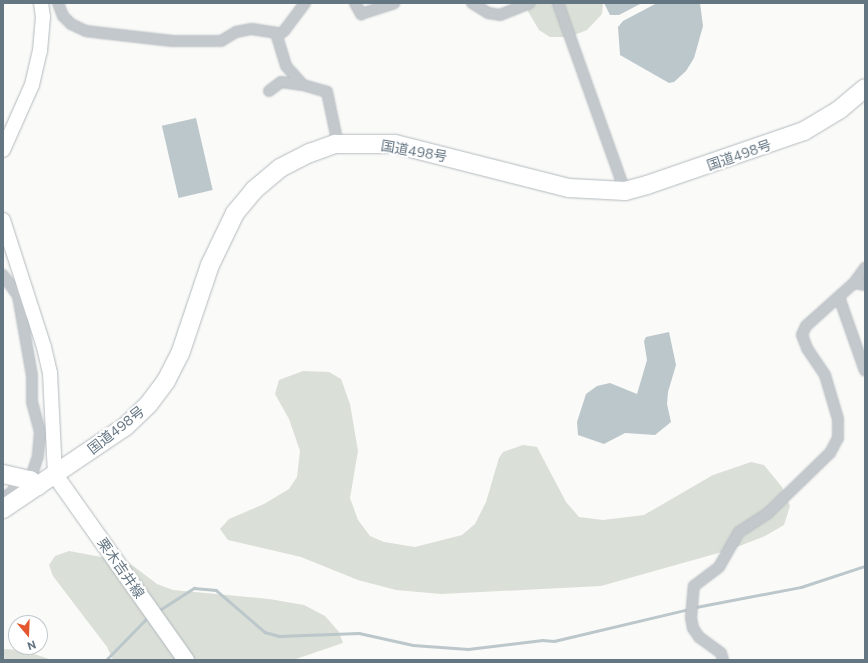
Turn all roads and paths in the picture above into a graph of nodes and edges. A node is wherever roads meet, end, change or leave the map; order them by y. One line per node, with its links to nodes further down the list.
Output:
1 (41, 3): 14 (street)
2 (58, 3): 9 (street)
3 (305, 3): 9 (street)
4 (355, 3): 5 (street)
5 (394, 3)
6 (472, 3): 7 (street)
7 (530, 3)
8 (558, 3): 15 (street)
9 (277, 36): 10 (street)
10 (303, 85): 12 (street); 13 (street)
11 (865, 88): 15 (highway, 国道498号)
12 (269, 92)
13 (338, 144): 15 (highway, 国道498号); 24 (highway, 国道498号)
14 (3, 150)
15 (625, 190)
16 (3, 220): 21 (street)
17 (865, 268): 19 (street)
18 (3, 275): 21 (street)
19 (854, 284): 20 (street); 22 (street)
20 (865, 285)
21 (22, 293): 24 (street); 25 (street)
22 (839, 297): 23 (street); 29 (street)
23 (865, 371)
24 (55, 476): 25 (highway, 国道498号); 28 (main road, 栗木吉井線)
25 (23, 479): 26 (street); 27 (highway, 国道498号)
26 (3, 498)
27 (3, 509)
28 (186, 660)
29 (723, 660)

